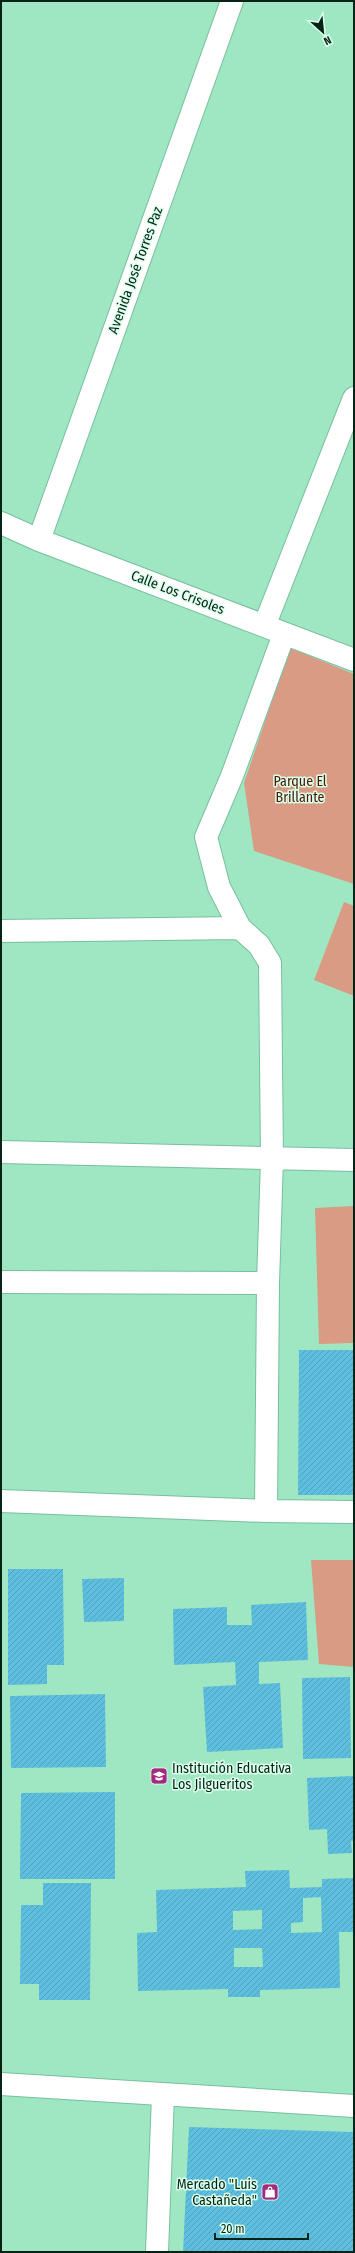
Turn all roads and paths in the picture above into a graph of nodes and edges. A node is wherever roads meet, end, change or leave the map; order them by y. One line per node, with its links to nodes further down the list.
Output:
1 (232, 1): 4 (street, Avenida José Torres Paz)
2 (354, 398): 5 (street)
3 (1, 523): 4 (street, Calle Los Crisoles)
4 (39, 540): 5 (street, Calle Los Crisoles)
5 (265, 624): 6 (street, Calle Los Crisoles)
6 (284, 634): 7 (street, Calle Los Crisoles); 8 (street)
7 (354, 660)
8 (240, 928): 9 (street); 11 (street)
9 (1, 931)
10 (1, 1152): 11 (street)
11 (272, 1159): 12 (street); 14 (street)
12 (354, 1160)
13 (1, 1282): 14 (street)
14 (268, 1284): 16 (street)
15 (1, 1500): 16 (street)
16 (266, 1511): 17 (street)
17 (354, 1512)
18 (1, 2084): 19 (street)
19 (163, 2095): 20 (street); 21 (street)
20 (354, 2106)
21 (157, 2252)

